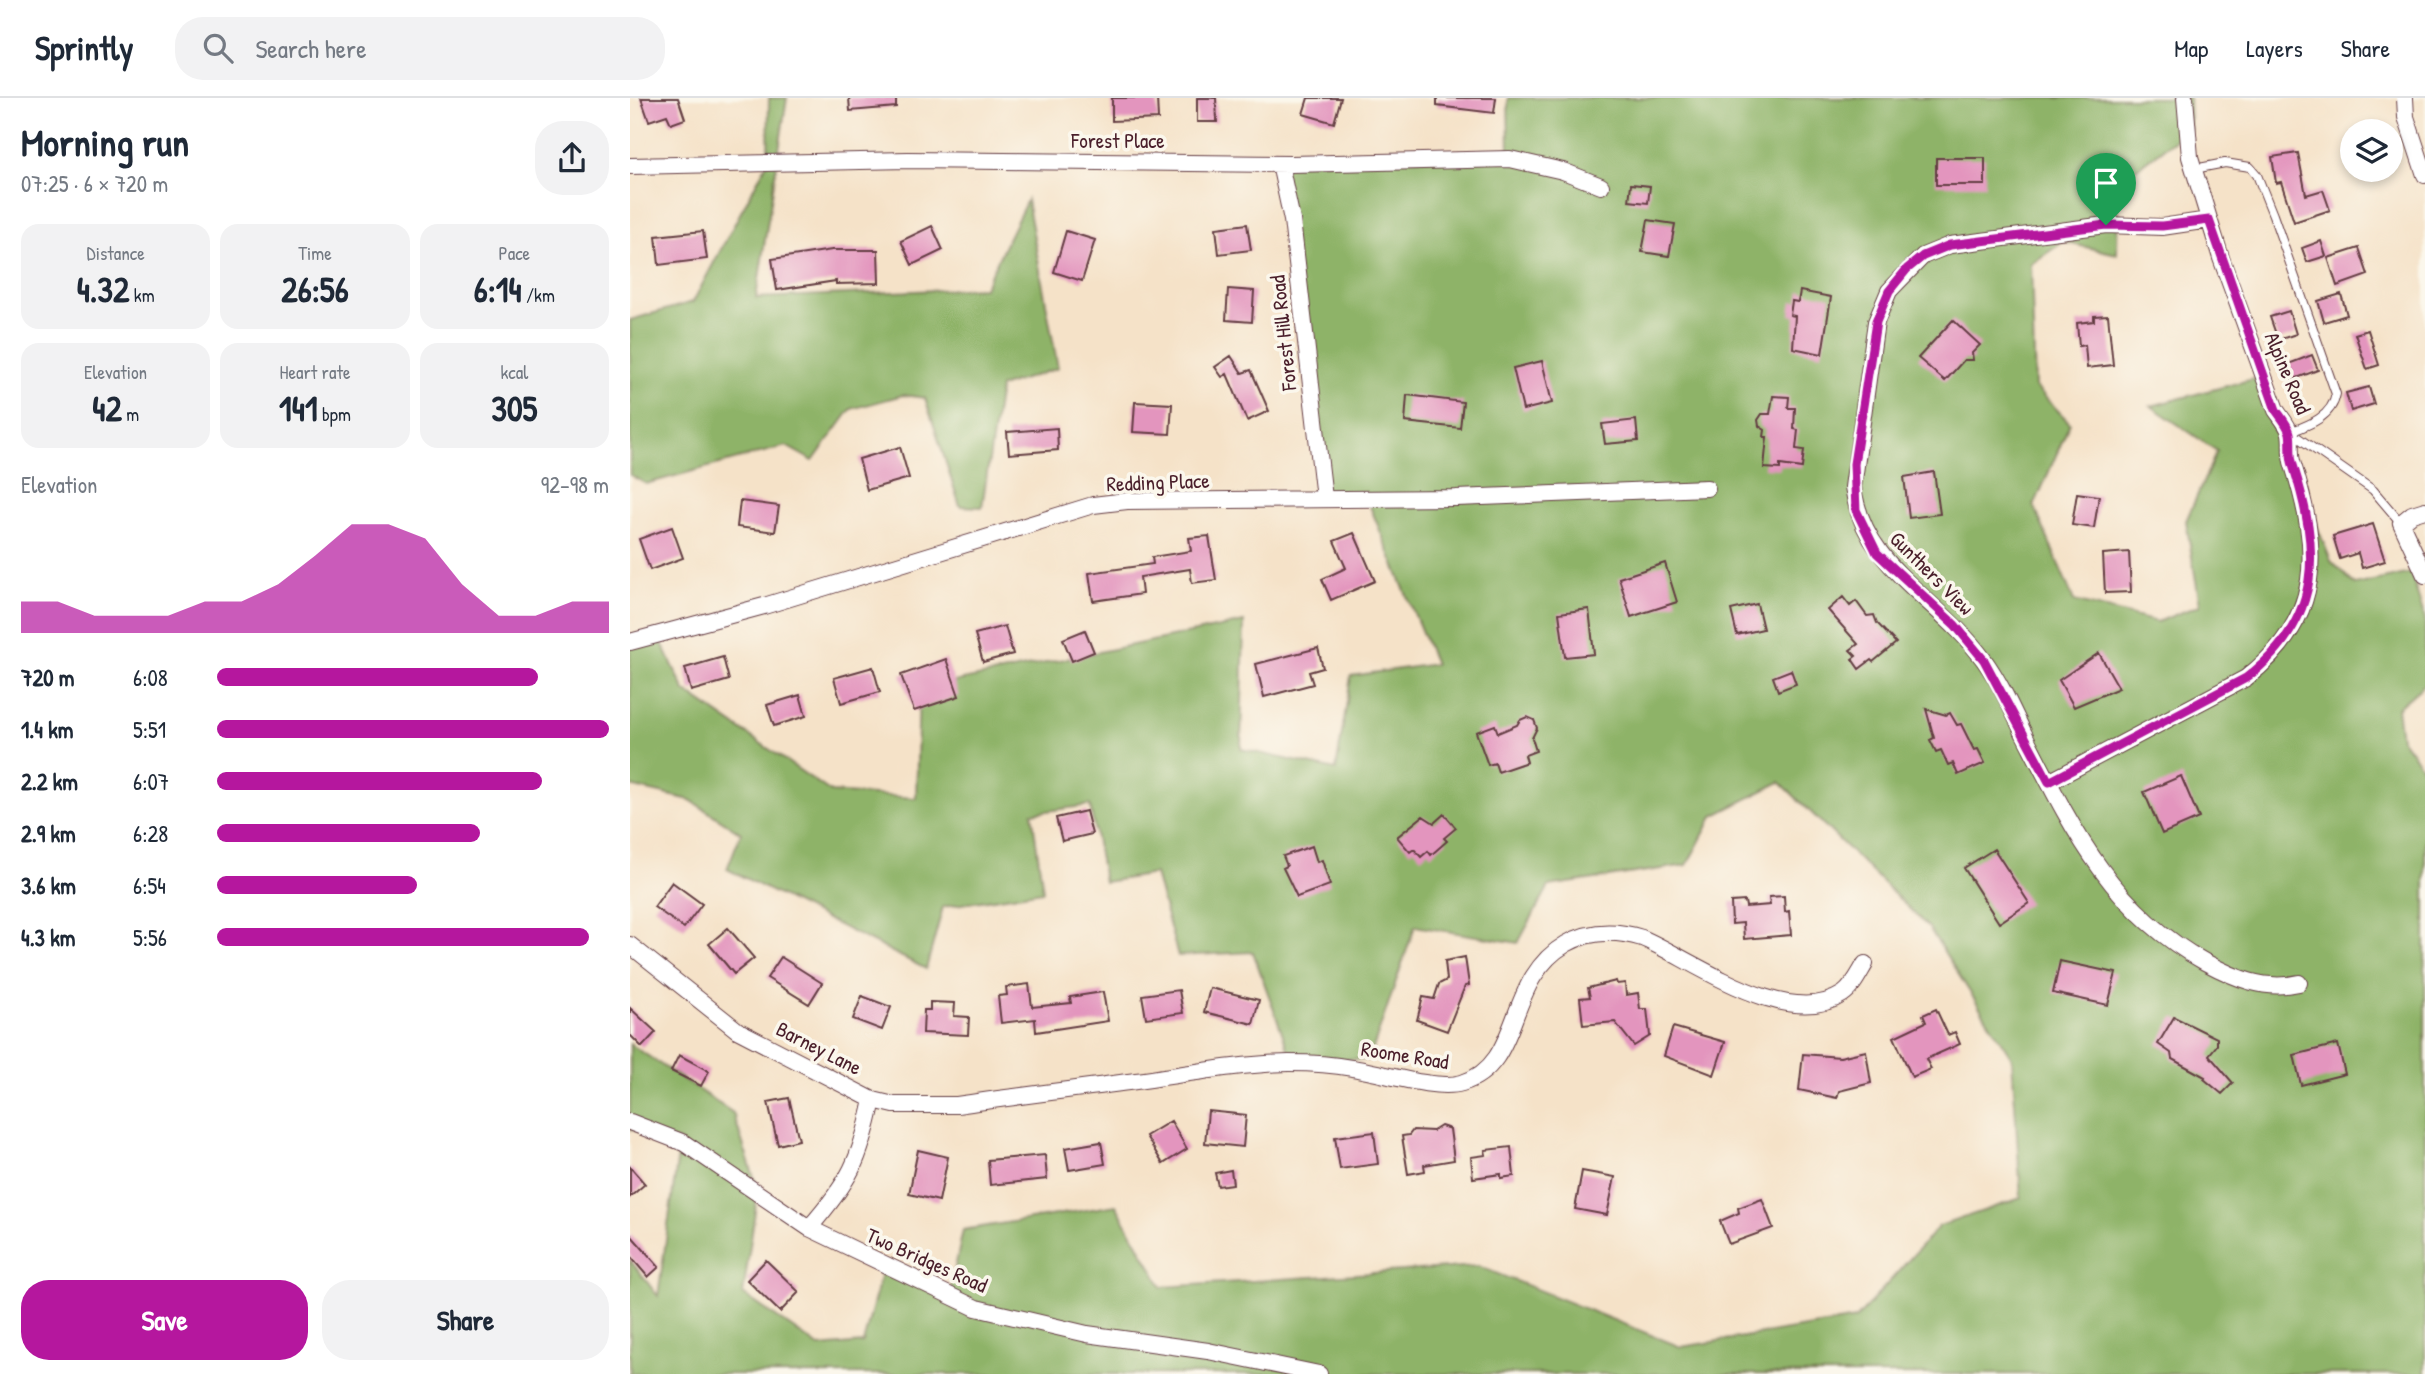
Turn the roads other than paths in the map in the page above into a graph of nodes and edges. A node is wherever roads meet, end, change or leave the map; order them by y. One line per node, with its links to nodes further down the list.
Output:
1 (2185, 98): 5 (street, Alpine Road)
2 (2404, 98): 6 (street)
3 (1280, 164): 4 (street, Forest Place); 7 (street, Forest Place); 11 (street, Forest Hill Road)
4 (630, 166)
5 (2194, 169): 8 (street, Alpine Road); 9 (lane)
6 (2425, 175)
7 (1601, 186)
8 (2209, 220): 9 (street, Alpine Road); 16 (street, Gunthers View)
9 (2290, 432): 13 (lane); 16 (street, Alpine Road)
10 (1707, 488): 11 (street, Redding Place)
11 (1324, 498): 15 (street, Redding Place)
12 (2425, 510): 13 (street)
13 (2401, 523): 14 (street)
14 (2425, 575)
15 (630, 642)
16 (2049, 782): 19 (street, Gunthers View)
17 (630, 945): 20 (street, Barney Lane)
18 (1865, 964): 20 (street, Roome Road)
19 (2299, 983)
20 (873, 1100): 22 (street, Barney Lane)
21 (630, 1122): 22 (street, Two Bridges Road)
22 (809, 1227): 23 (street, Two Bridges Road)
23 (1319, 1374)

